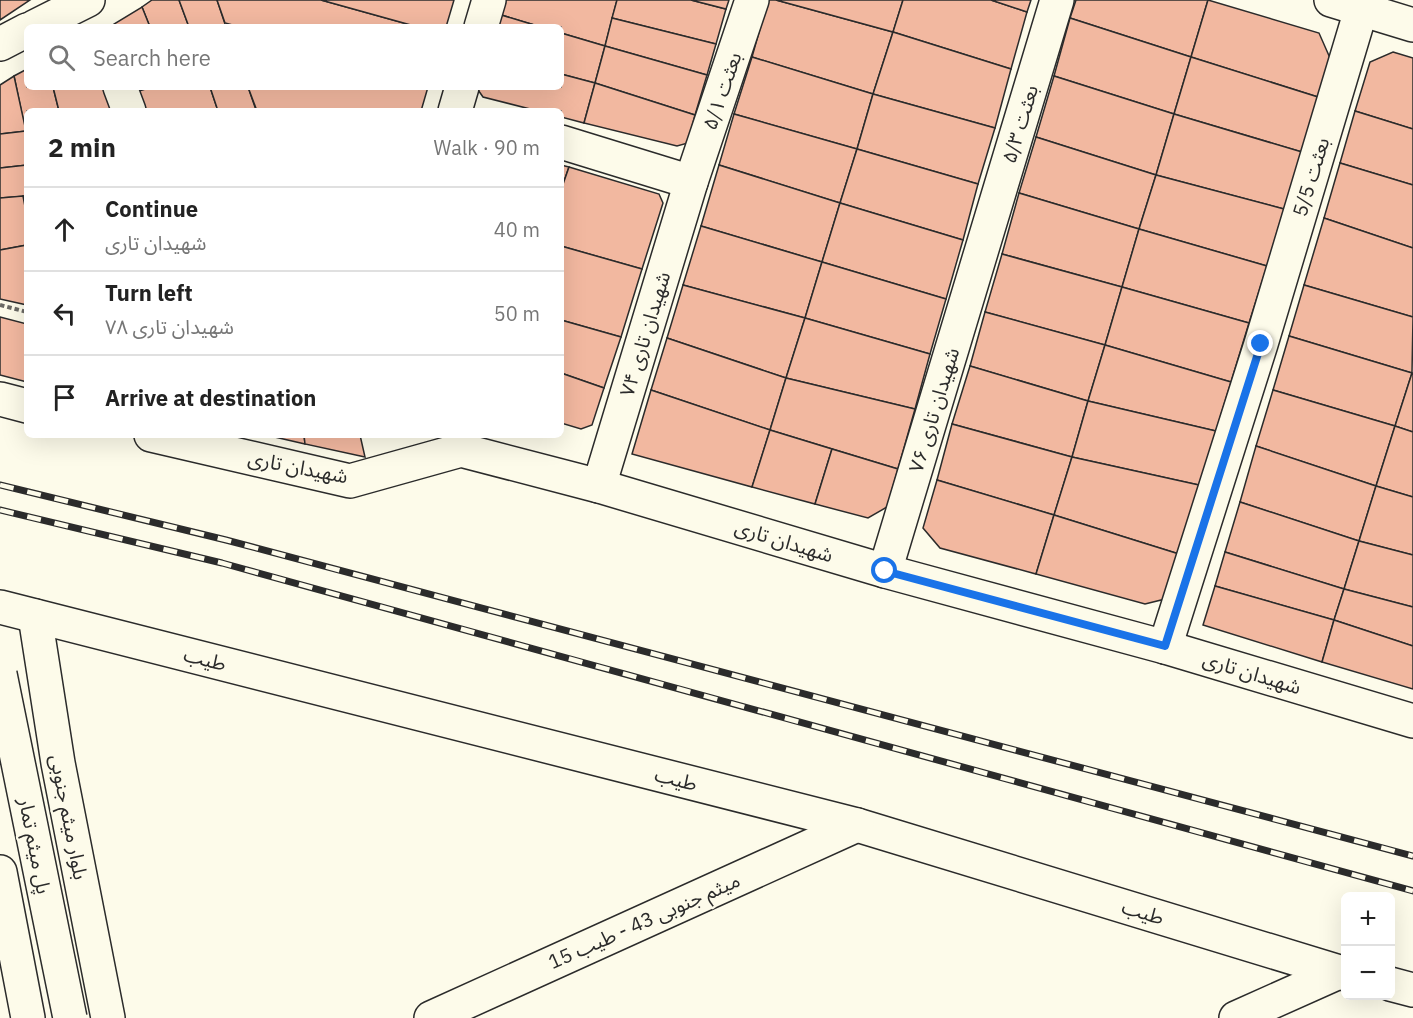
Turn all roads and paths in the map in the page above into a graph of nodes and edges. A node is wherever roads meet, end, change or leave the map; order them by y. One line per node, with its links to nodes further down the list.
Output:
1 (87, 0): 6 (street); 7 (street)
2 (489, 0): 8 (street)
3 (752, 0): 15 (street, بعثت ۵/۱)
4 (1057, 0): 16 (street, بعثت ۵/۳)
5 (1346, 5): 9 (street); 26 (street, بعثت 5/5)
6 (40, 24)
7 (96, 24)
8 (482, 24)
9 (1413, 25)
10 (24, 32): 11 (street)
11 (0, 44)
12 (121, 90): 13 (street)
13 (128, 108)
14 (564, 143): 15 (street)
15 (691, 182): 22 (street, شهیدان تاری ۷۴)
16 (983, 248): 23 (street, شهیدان تاری ۷۶)
17 (0, 305): 18 (path)
18 (24, 311)
19 (0, 399): 20 (street)
20 (24, 405)
21 (164, 438): 22 (street, شهیدان تاری)
22 (600, 486): 23 (street, شهیدان تاری)
23 (885, 571): 26 (street, شهیدان تاری)
24 (0, 607): 25 (street, طیب)
25 (35, 616): 30 (street, بلوار میثم جنوبی); 31 (street, طیب)
26 (1165, 646): 28 (street, شهیدان تاری)
27 (0, 674): 38 (street, پل میثم تمار, bridge)
28 (1413, 721)
29 (0, 730): 30 (street)
30 (58, 763): 39 (street, بلوار میثم جنوبی)
31 (857, 825): 33 (street, طیب); 40 (street, میثم جنوبی 43 - طیب 15)
32 (0, 872): 37 (street, پل میثم تمار)
33 (1341, 973)
34 (1341, 973): 41 (street)
35 (1395, 985): 36 (street)
36 (1413, 990)
37 (28, 1018)
38 (70, 1018)
39 (108, 1018)
40 (431, 1018)
41 (1236, 1018)

